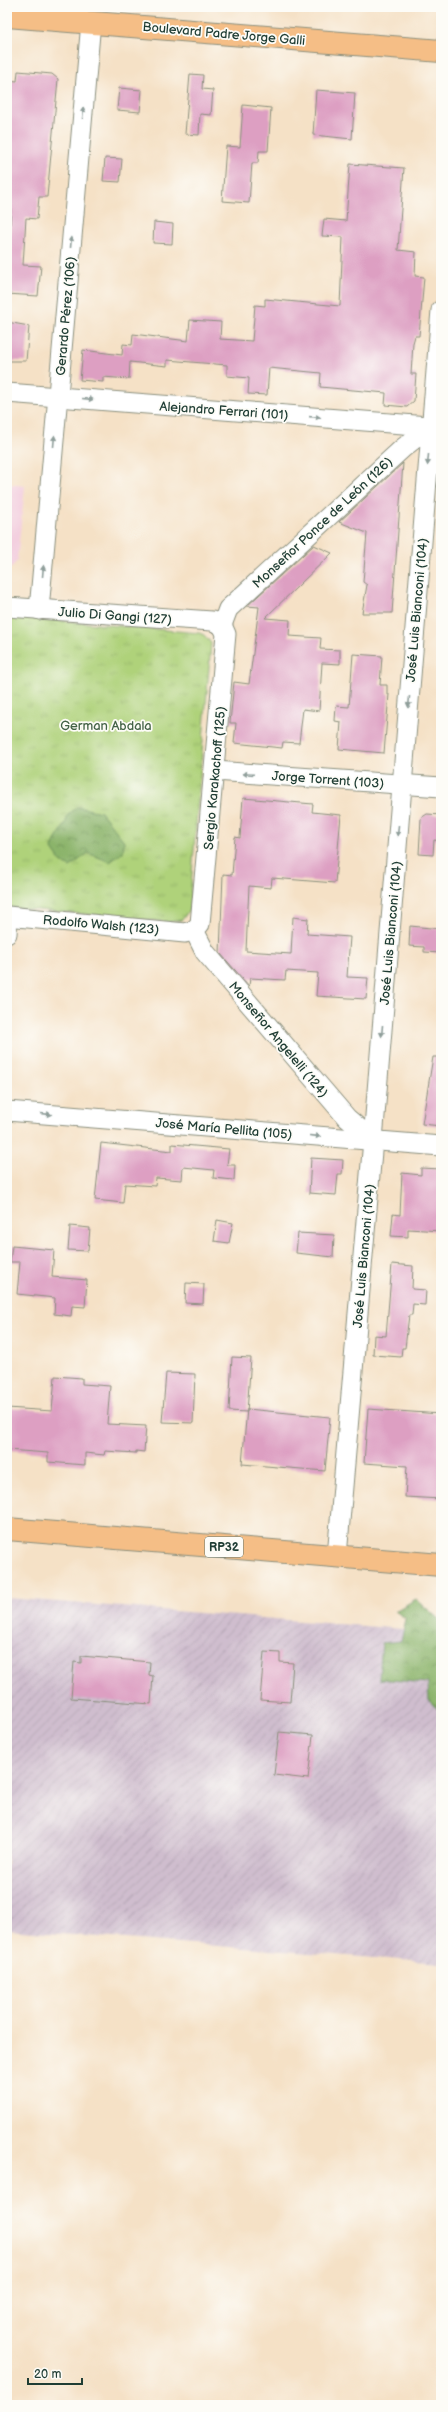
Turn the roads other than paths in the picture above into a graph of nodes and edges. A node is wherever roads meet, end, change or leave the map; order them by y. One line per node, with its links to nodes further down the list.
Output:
1 (7, 16): 2 (main road, Boulevard Padre Jorge Galli)
2 (91, 22): 3 (main road, Boulevard Padre Jorge Galli); 6 (street, Gerardo Pérez (106), one-way to 2)
3 (441, 51)
4 (441, 310): 7 (street, José Luis Bianconi (104))
5 (7, 393): 6 (street, Alejandro Ferrari (101))
6 (58, 397): 7 (street, Alejandro Ferrari (101), one-way to 7); 9 (street, Gerardo Pérez (106), one-way to 6)
7 (436, 426): 10 (street, Monseñor Ponce de León (126)); 12 (street, José Luis Bianconi (104), one-way to 12)
8 (7, 607): 9 (street, Julio Di Gangi (127))
9 (39, 610): 10 (street, Julio Di Gangi (127))
10 (222, 625): 11 (street, Sergio Karakachoff (125))
11 (215, 771): 12 (street, Jorge Torrent (103), one-way to 11); 15 (street, Sergio Karakachoff (125))
12 (402, 784): 13 (street, Jorge Torrent (103)); 17 (street, José Luis Bianconi (104), one-way to 17)
13 (441, 787)
14 (7, 922): 15 (street, Rodolfo Walsh (123))
15 (194, 930): 17 (street, Monseñor Angelelli (124))
16 (7, 1111): 17 (street, José María Pellita (105), one-way to 17)
17 (373, 1140): 18 (street, José María Pellita (105)); 20 (street, José Luis Bianconi (104))
18 (441, 1146)
19 (7, 1529): 20 (main road, RP32)
20 (337, 1556): 21 (main road, RP32)
21 (441, 1565)

